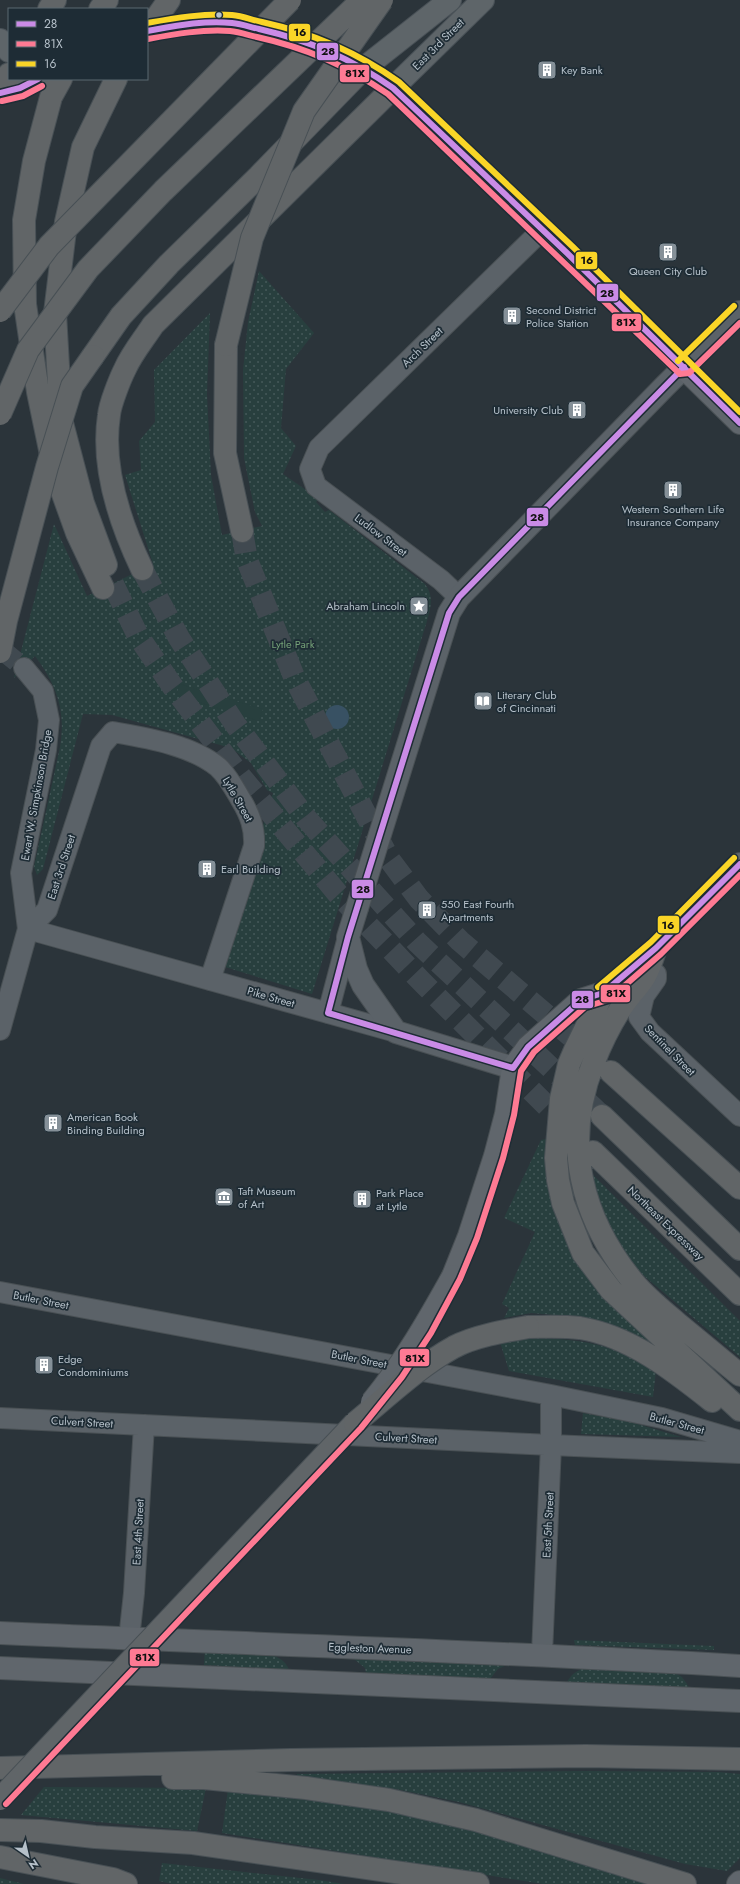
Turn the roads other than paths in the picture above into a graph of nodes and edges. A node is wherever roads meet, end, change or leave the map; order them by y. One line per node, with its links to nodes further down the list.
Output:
1 (169, 0): 7 (highway)
2 (290, 0): 19 (highway, bridge)
3 (362, 0): 22 (highway, bridge)
4 (382, 0): 25 (highway, bridge)
5 (450, 0): 11 (main road)
6 (483, 0): 16 (main road, East 3rd Street)
7 (148, 30)
8 (148, 31): 11 (main road)
9 (0, 40): 10 (main road)
10 (8, 50)
11 (364, 68): 16 (main road); 28 (highway, bridge)
12 (8, 76): 17 (highway)
13 (36, 80): 17 (main road)
14 (60, 80): 15 (highway)
15 (116, 80)
16 (393, 88): 18 (main road); 26 (highway)
17 (0, 93)
18 (542, 230): 21 (main road); 24 (street, Arch Street)
19 (0, 311)
20 (740, 312): 21 (street)
21 (684, 367): 23 (main road); 27 (street)
22 (0, 414)
23 (740, 423)
24 (310, 469): 27 (street, Ludlow Street)
25 (242, 531)
26 (142, 569)
27 (459, 597): 33 (street)
28 (0, 652)
29 (24, 668): 32 (street, Ewart W. Simpkinson Bridge)
30 (101, 746): 32 (street, East 3rd Street); 35 (street, Lytle Street)
31 (740, 864): 34 (main road)
32 (28, 929): 35 (street, Pike Street); 38 (street, East 3rd Street)
33 (348, 937): 37 (street); 39 (street)
34 (656, 948): 36 (main road); 43 (street, Sentinel Street); 49 (highway)
35 (210, 980): 37 (street, Pike Street)
36 (603, 993): 40 (main road); 51 (highway)
37 (328, 1013): 39 (street, Pike Street)
38 (0, 1030)
39 (396, 1032): 40 (street, Pike Street)
40 (513, 1068): 53 (main road, bridge)
41 (611, 1072): 45 (highway)
42 (602, 1116): 46 (highway)
43 (740, 1116)
44 (593, 1152): 48 (highway, Northeast Expressway)
45 (740, 1188)
46 (740, 1249)
47 (0, 1292): 50 (street, Butler Street)
48 (740, 1294)
49 (740, 1375)
50 (551, 1395): 56 (street, Butler Street); 57 (street, East 5th Street)
51 (740, 1410)
52 (0, 1418): 55 (street, Culvert Street)
53 (355, 1423): 54 (highway, bridge); 67 (highway, bridge)
54 (740, 1424)
55 (144, 1426): 57 (street, Culvert Street); 60 (street, East 4th Street)
56 (740, 1441)
57 (551, 1445): 58 (street, Culvert Street); 61 (street, East 5th Street)
58 (740, 1453)
59 (0, 1633): 60 (main road, Eggleston Avenue)
60 (129, 1639): 61 (main road, Eggleston Avenue)
61 (542, 1654): 62 (main road, Eggleston Avenue)
62 (740, 1666)
63 (0, 1668): 64 (main road)
64 (740, 1701)
65 (740, 1759): 66 (highway)
66 (1, 1768): 73 (highway)
67 (0, 1799)
68 (0, 1830): 72 (highway)
69 (0, 1857): 71 (highway)
70 (740, 1882): 74 (main road)
71 (126, 1884)
72 (478, 1884)
73 (685, 1884)
74 (738, 1884)

